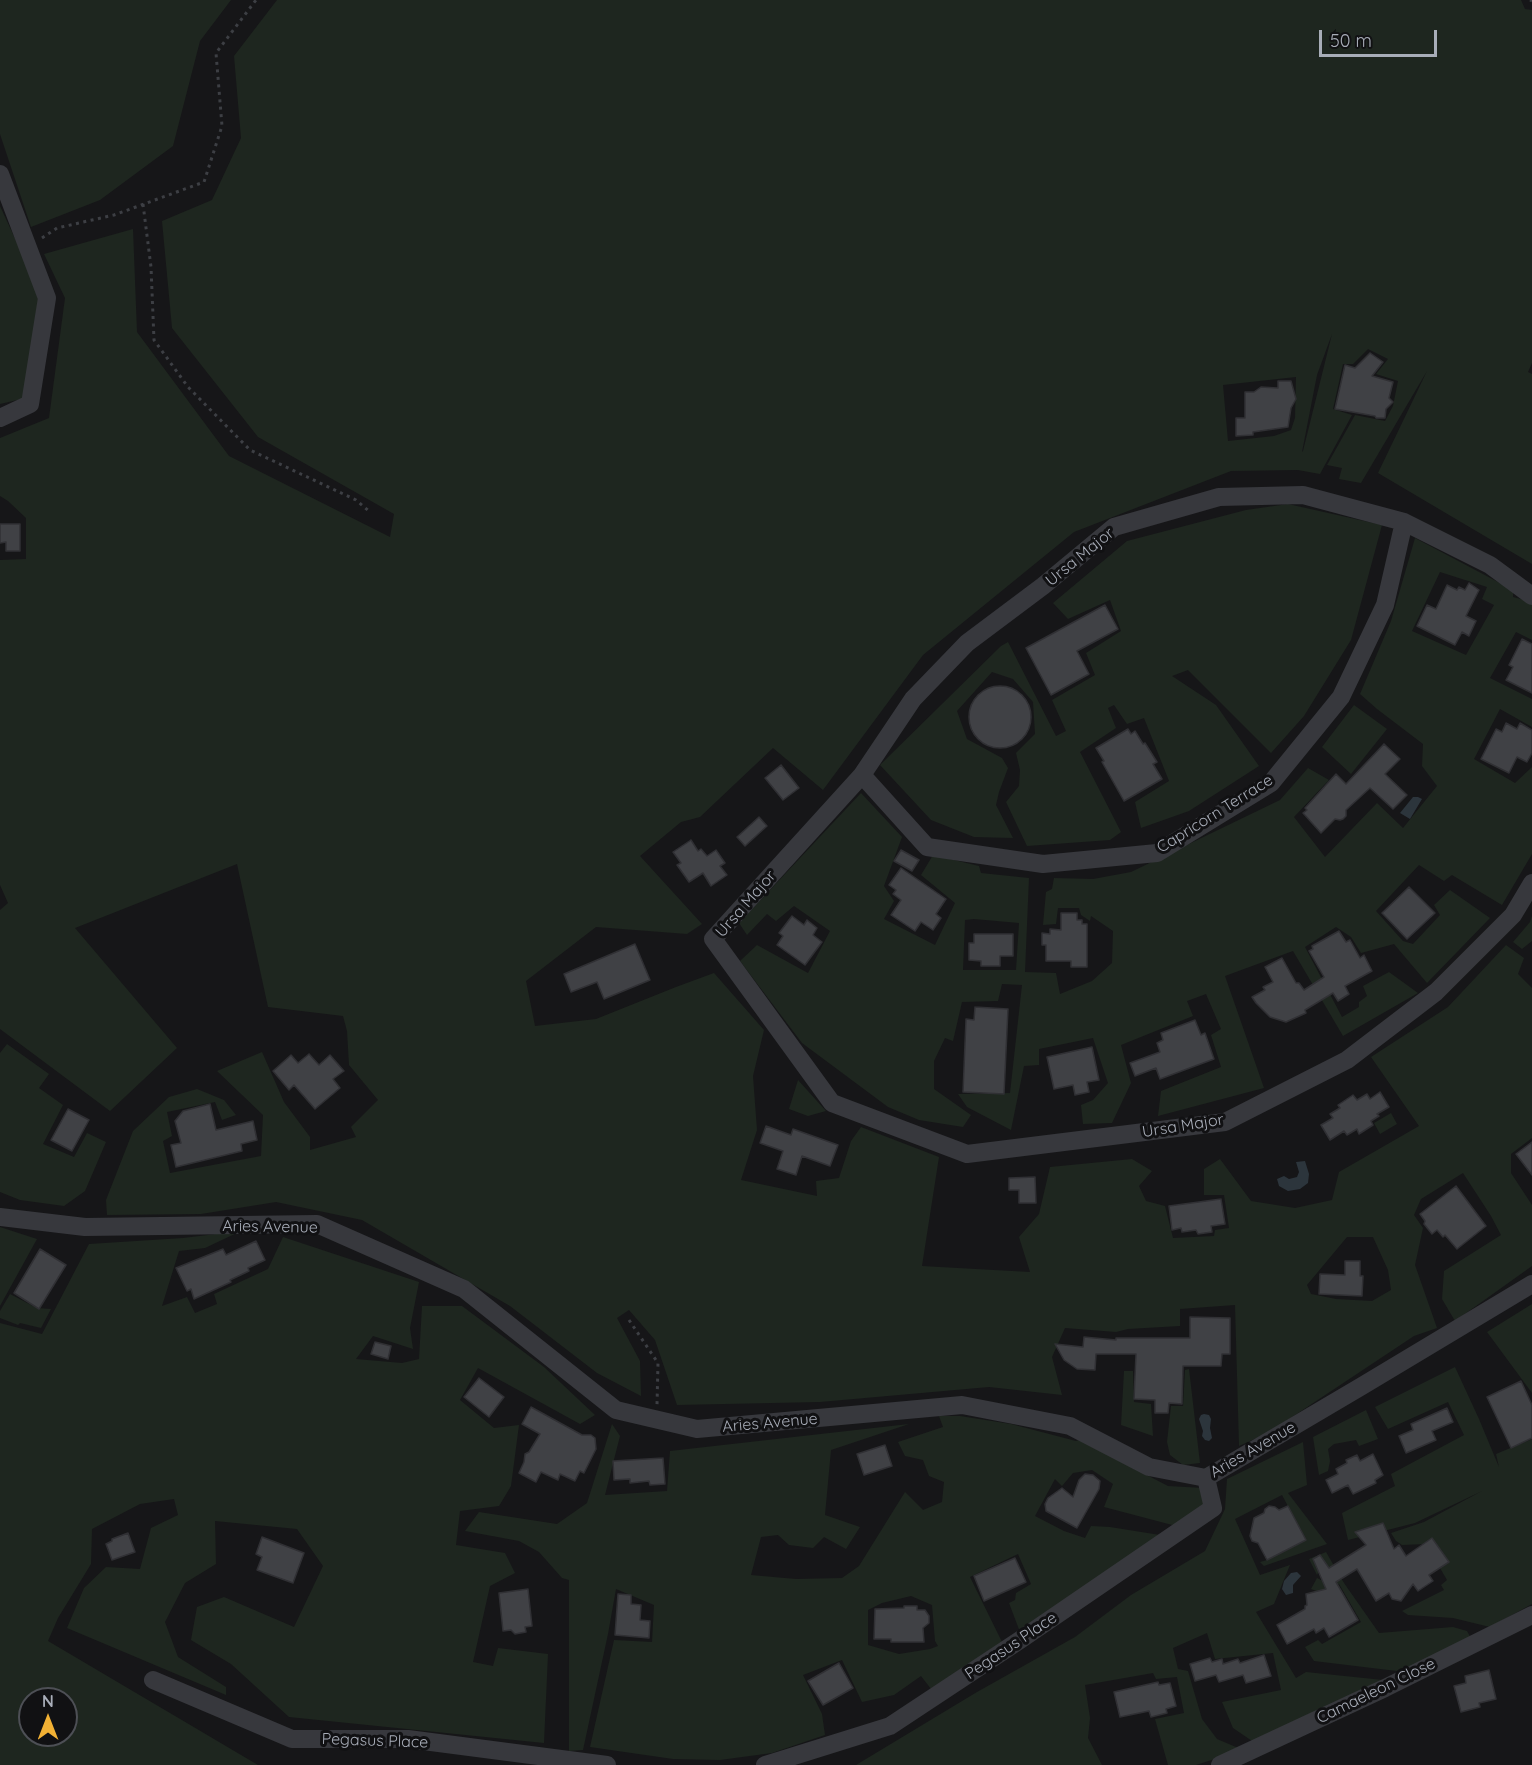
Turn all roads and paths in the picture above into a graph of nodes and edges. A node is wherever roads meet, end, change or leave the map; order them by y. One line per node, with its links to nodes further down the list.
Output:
1 (256, 0): 3 (path)
2 (0, 174): 4 (street)
3 (143, 204): 4 (path); 6 (path)
4 (28, 248): 5 (street)
5 (0, 418)
6 (370, 512)
7 (1404, 522): 8 (street, Ursa Major); 9 (street, Ursa Major); 9 (street, Capricorn Terrace)
8 (1532, 596)
9 (862, 775): 10 (street, Ursa Major)
10 (1532, 883)
11 (0, 1217): 14 (street, Aries Avenue)
12 (1532, 1284): 15 (street, Aries Avenue)
13 (629, 1320): 14 (path)
14 (657, 1420): 15 (street, Aries Avenue)
15 (1206, 1478): 19 (street, Pegasus Place)
16 (1532, 1615): 20 (street, Camaeleon Close)
17 (153, 1680): 18 (street, Pegasus Place)
18 (607, 1765)
19 (765, 1765)
20 (1220, 1765)

